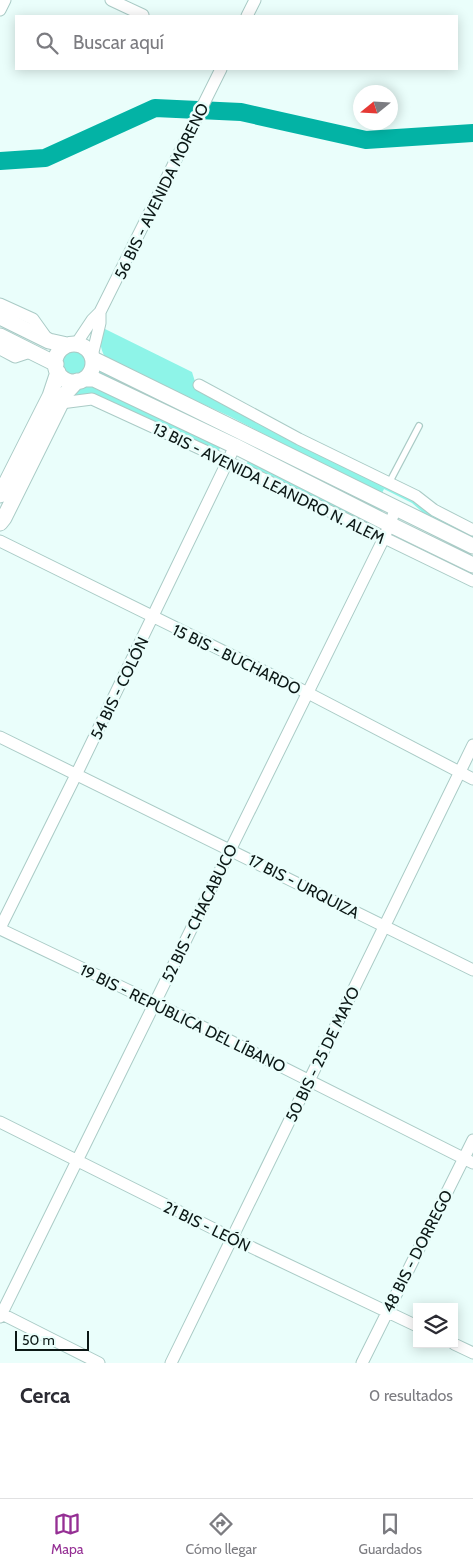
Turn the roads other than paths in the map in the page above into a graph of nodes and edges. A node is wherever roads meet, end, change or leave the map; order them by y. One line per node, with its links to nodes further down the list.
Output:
1 (5, 0): 4 (street)
2 (111, 0): 5 (street)
3 (255, 0): 6 (street)
4 (0, 10)
5 (143, 15)
6 (248, 15)
7 (221, 70): 9 (street, 56 BIS - AVENIDA MORENO)
8 (0, 304): 12 (street)
9 (100, 312): 13 (street, 56 BIS - AVENIDA MORENO); 16 (street, 56 BIS - AVENIDA MORENO)
10 (0, 317): 12 (main road)
11 (0, 336): 15 (main road)
12 (49, 341): 13 (main road)
13 (71, 344): 16 (main road); 17 (main road)
14 (0, 349): 15 (street)
15 (30, 352): 17 (main road)
16 (92, 357): 18 (main road); 26 (main road, 13 BIS - AVENIDA LEANDRO N. ALEM)
17 (57, 368): 18 (main road); 25 (main road)
18 (81, 380): 20 (main road); 22 (main road, 13 BIS - AVENIDA LEANDRO N. ALEM)
19 (199, 385): 24 (street)
20 (62, 403): 23 (street, 13 BIS - AVENIDA LEANDRO N. ALEM); 27 (main road)
21 (419, 426): 24 (lane)
22 (235, 446): 23 (street, 54 BIS - COLÓN); 29 (main road, 13 BIS - AVENIDA LEANDRO N. ALEM)
23 (228, 462): 29 (street, 13 BIS - AVENIDA LEANDRO N. ALEM); 34 (street, 54 BIS - COLÓN)
24 (389, 483): 28 (street)
25 (0, 494)
26 (396, 508): 29 (street, 52 BIS - CHACABUCO); 31 (main road, 13 BIS - AVENIDA LEANDRO N. ALEM)
27 (0, 523)
28 (473, 530)
29 (386, 531): 32 (main road, 13 BIS - AVENIDA LEANDRO N. ALEM); 33 (street, 13 BIS - AVENIDA LEANDRO N. ALEM); 35 (street, 52 BIS - CHACABUCO)
30 (0, 541): 34 (street, 15 BIS - BUCHARDO)
31 (473, 546)
32 (473, 564)
33 (473, 580)
34 (153, 618): 35 (street, 15 BIS - BUCHARDO); 39 (street, 54 BIS - COLÓN)
35 (306, 692): 38 (street, 15 BIS - BUCHARDO); 41 (street, 52 BIS - CHACABUCO)
36 (0, 737): 39 (street, 17 BIS - URQUIZA)
37 (473, 744): 38 (street, 50 BIS - 25 DE MAYO)
38 (460, 773): 40 (street, 15 BIS - BUCHARDO); 42 (street, 50 BIS - 25 DE MAYO)
39 (76, 775): 41 (street, 17 BIS - URQUIZA); 43 (street, 54 BIS - COLÓN)
40 (473, 779)
41 (230, 849): 42 (street, 17 BIS - URQUIZA); 45 (street, 52 BIS - CHACABUCO)
42 (384, 926): 44 (street, 17 BIS - URQUIZA); 46 (street, 50 BIS - 25 DE MAYO)
43 (0, 928): 45 (street, 19 BIS - REPÚBLICA DEL LÍBANO)
44 (473, 970)
45 (155, 1004): 46 (street, 19 BIS - REPÚBLICA DEL LÍBANO); 49 (street, 52 BIS - CHACABUCO)
46 (309, 1081): 50 (street, 19 BIS - REPÚBLICA DEL LÍBANO); 51 (street, 50 BIS - 25 DE MAYO)
47 (0, 1122): 49 (street, 21 BIS - LEÓN)
48 (473, 1140): 50 (street, 48 BIS - DORREGO)
49 (78, 1161): 51 (street, 21 BIS - LEÓN); 53 (street, 52 BIS - CHACABUCO)
50 (468, 1161): 52 (street, 48 BIS - DORREGO)
51 (232, 1238): 52 (street, 21 BIS - LEÓN); 58 (street, 50 BIS - 25 DE MAYO)
52 (387, 1312): 54 (street, 21 BIS - LEÓN); 59 (street, 48 BIS - DORREGO)
53 (0, 1315): 57 (street)
54 (413, 1324)
55 (458, 1346): 56 (street)
56 (473, 1353)
57 (99, 1363)
58 (171, 1363)
59 (362, 1363)

